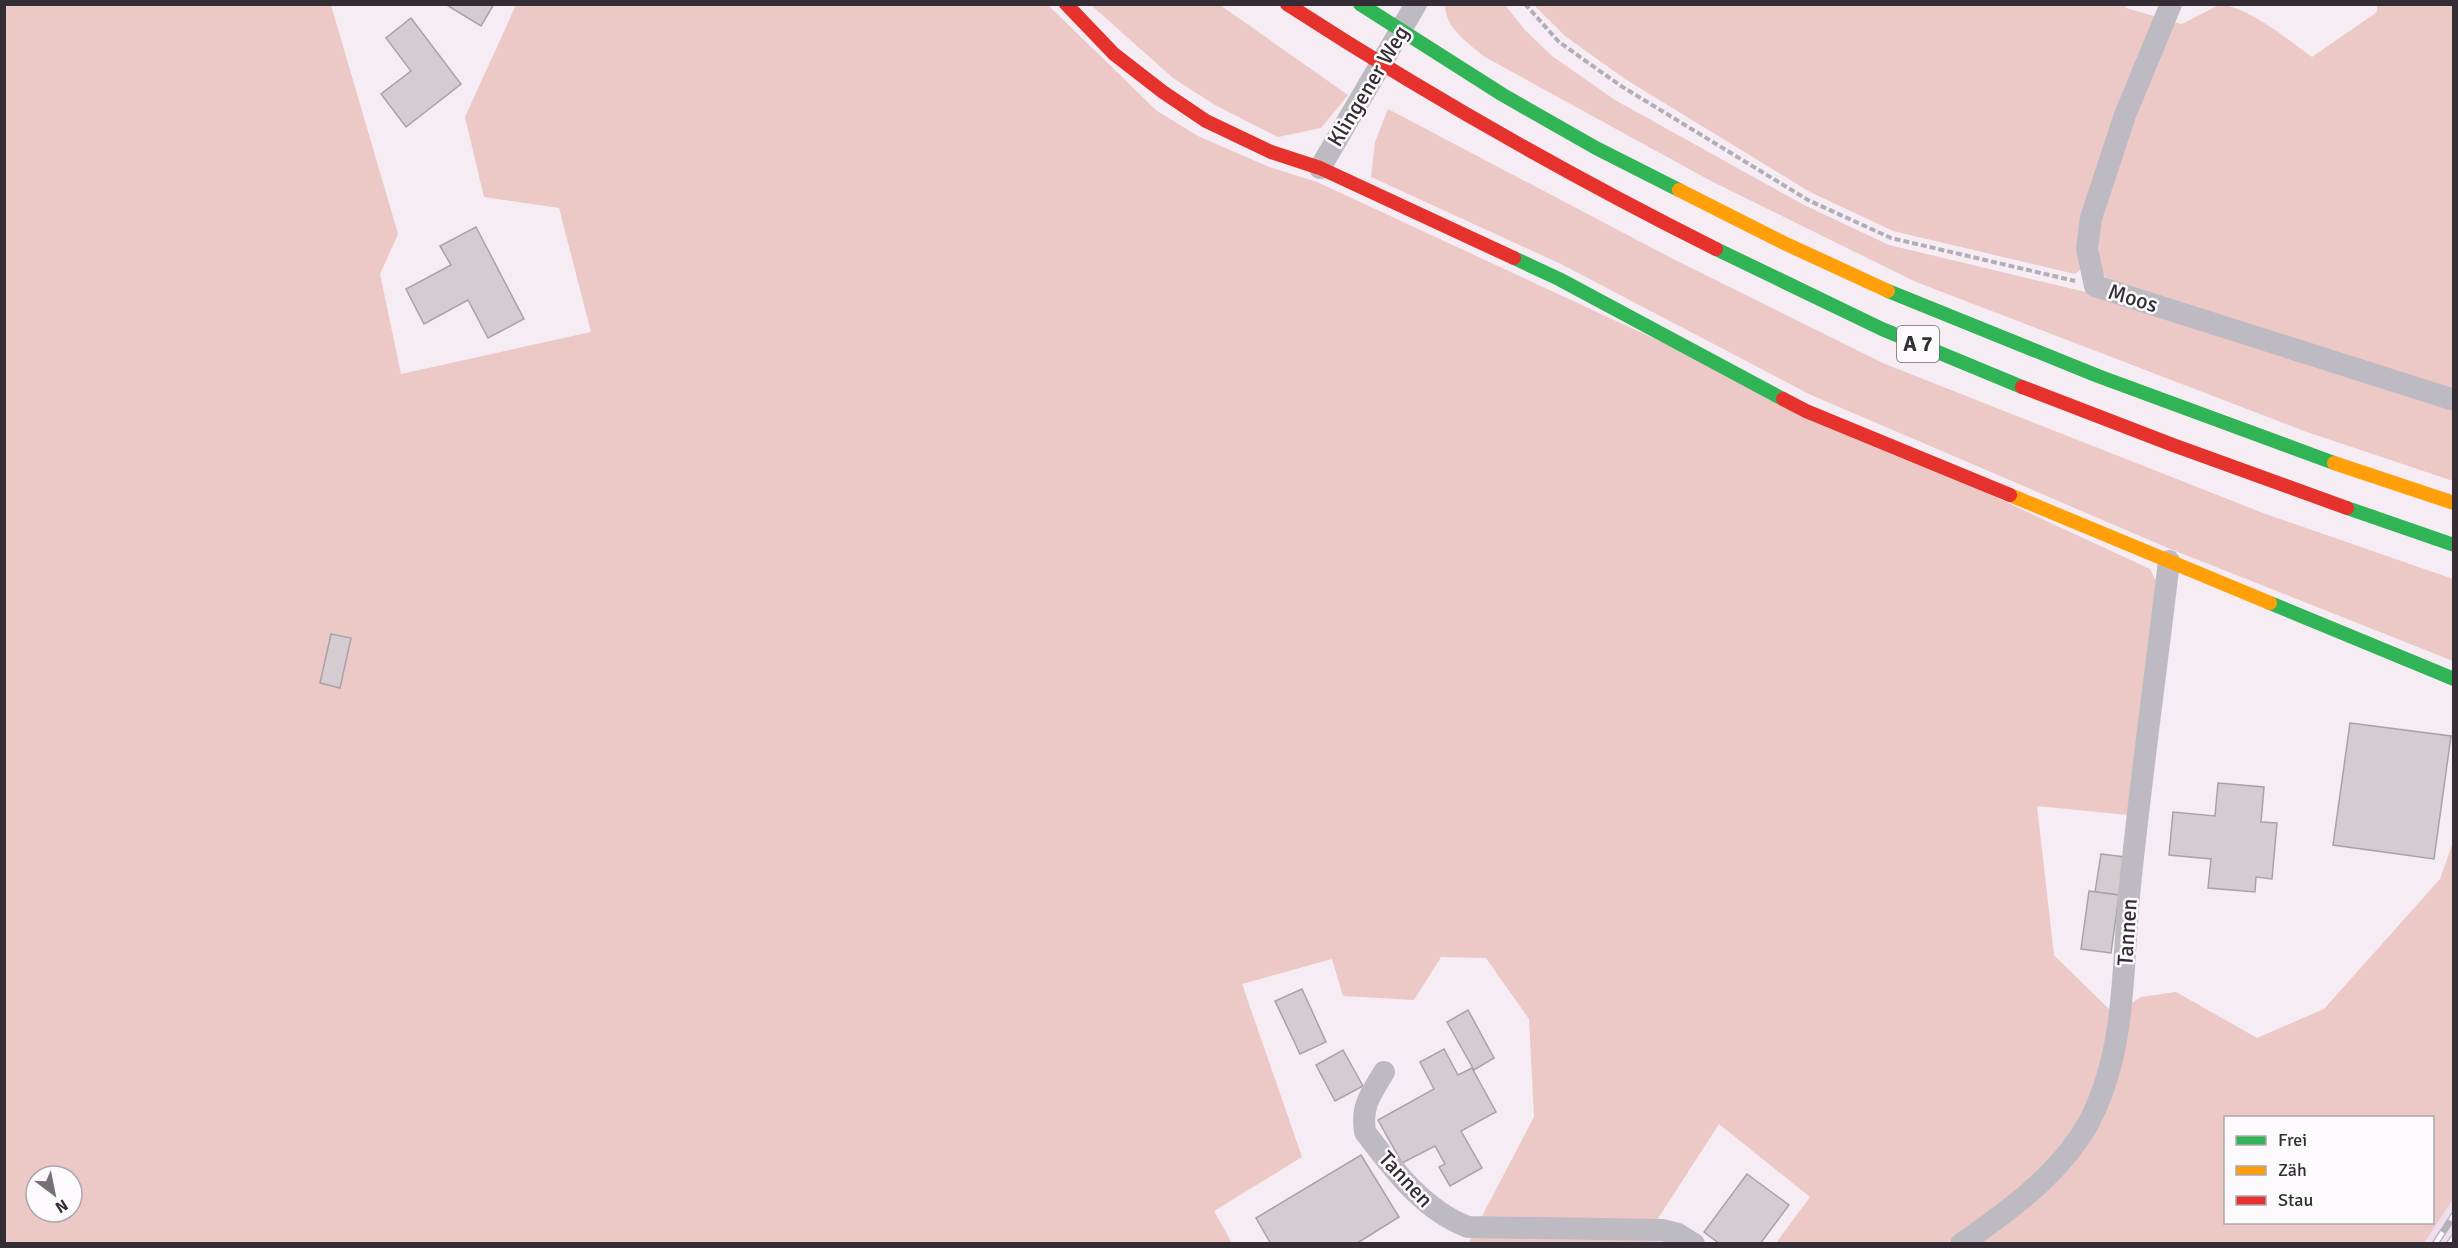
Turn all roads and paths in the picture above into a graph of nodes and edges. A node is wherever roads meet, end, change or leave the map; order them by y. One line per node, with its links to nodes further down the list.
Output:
1 (1065, 4): 7 (main road)
2 (1287, 4): 11 (main road, A 7)
3 (1416, 4): 7 (street, Klingener Weg)
4 (1525, 4): 8 (path)
5 (2171, 4): 8 (street, Moos)
6 (1361, 5): 10 (main road, A 7)
7 (1320, 168): 12 (main road)
8 (2096, 286): 9 (street, Moos)
9 (2454, 400)
10 (2454, 503)
11 (2454, 545)
12 (2169, 561): 13 (main road); 16 (street, Tannen)
13 (2454, 679)
14 (1384, 1072): 15 (street, Tannen)
15 (1694, 1244)
16 (1961, 1244)

